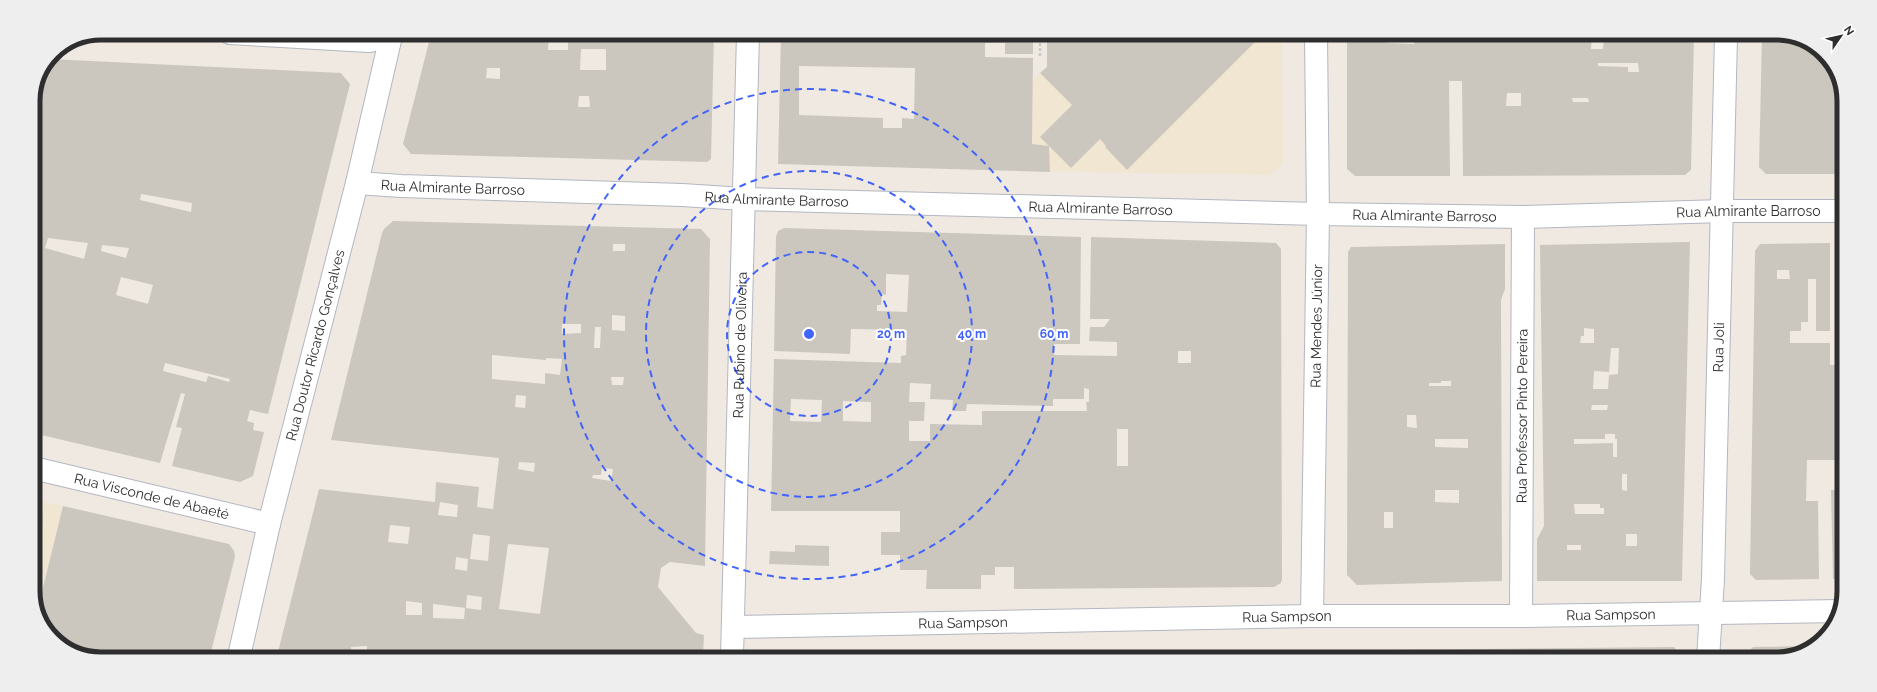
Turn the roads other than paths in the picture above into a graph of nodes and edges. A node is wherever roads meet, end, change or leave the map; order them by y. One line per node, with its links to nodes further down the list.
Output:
1 (352, 40): 2 (street)
2 (373, 40)
3 (392, 40): 7 (street, Rua Doutor Ricardo Gonçalves)
4 (748, 40): 8 (street, Rua Rubino de Oliveira)
5 (1316, 40): 11 (street, Rua Mendes Júnior)
6 (1726, 40): 10 (street, Rua Joli)
7 (357, 183): 8 (street, Rua Almirante Barroso); 14 (street, Rua Doutor Ricardo Gonçalves)
8 (744, 199): 11 (street, Rua Almirante Barroso); 19 (street, Rua Rubino de Oliveira)
9 (1837, 210): 10 (street, Rua Almirante Barroso)
10 (1723, 211): 12 (street, Rua Almirante Barroso); 16 (street, Rua Joli)
11 (1318, 214): 12 (street, Rua Almirante Barroso); 17 (street, Rua Mendes Júnior)
12 (1523, 217): 18 (street, Rua Professor Pinto Pereira)
13 (40, 470): 14 (street, Rua Visconde de Abaeté)
14 (269, 524): 20 (street, Rua Doutor Ricardo Gonçalves)
15 (1834, 611): 16 (street, Rua Sampson)
16 (1712, 614): 18 (street, Rua Sampson); 22 (street, Rua Joli)
17 (1312, 616): 18 (street, Rua Sampson); 19 (street, Rua Sampson)
18 (1521, 616)
19 (733, 627): 21 (street, Rua Rubino de Oliveira)
20 (240, 652)
21 (732, 652)
22 (1709, 652)

